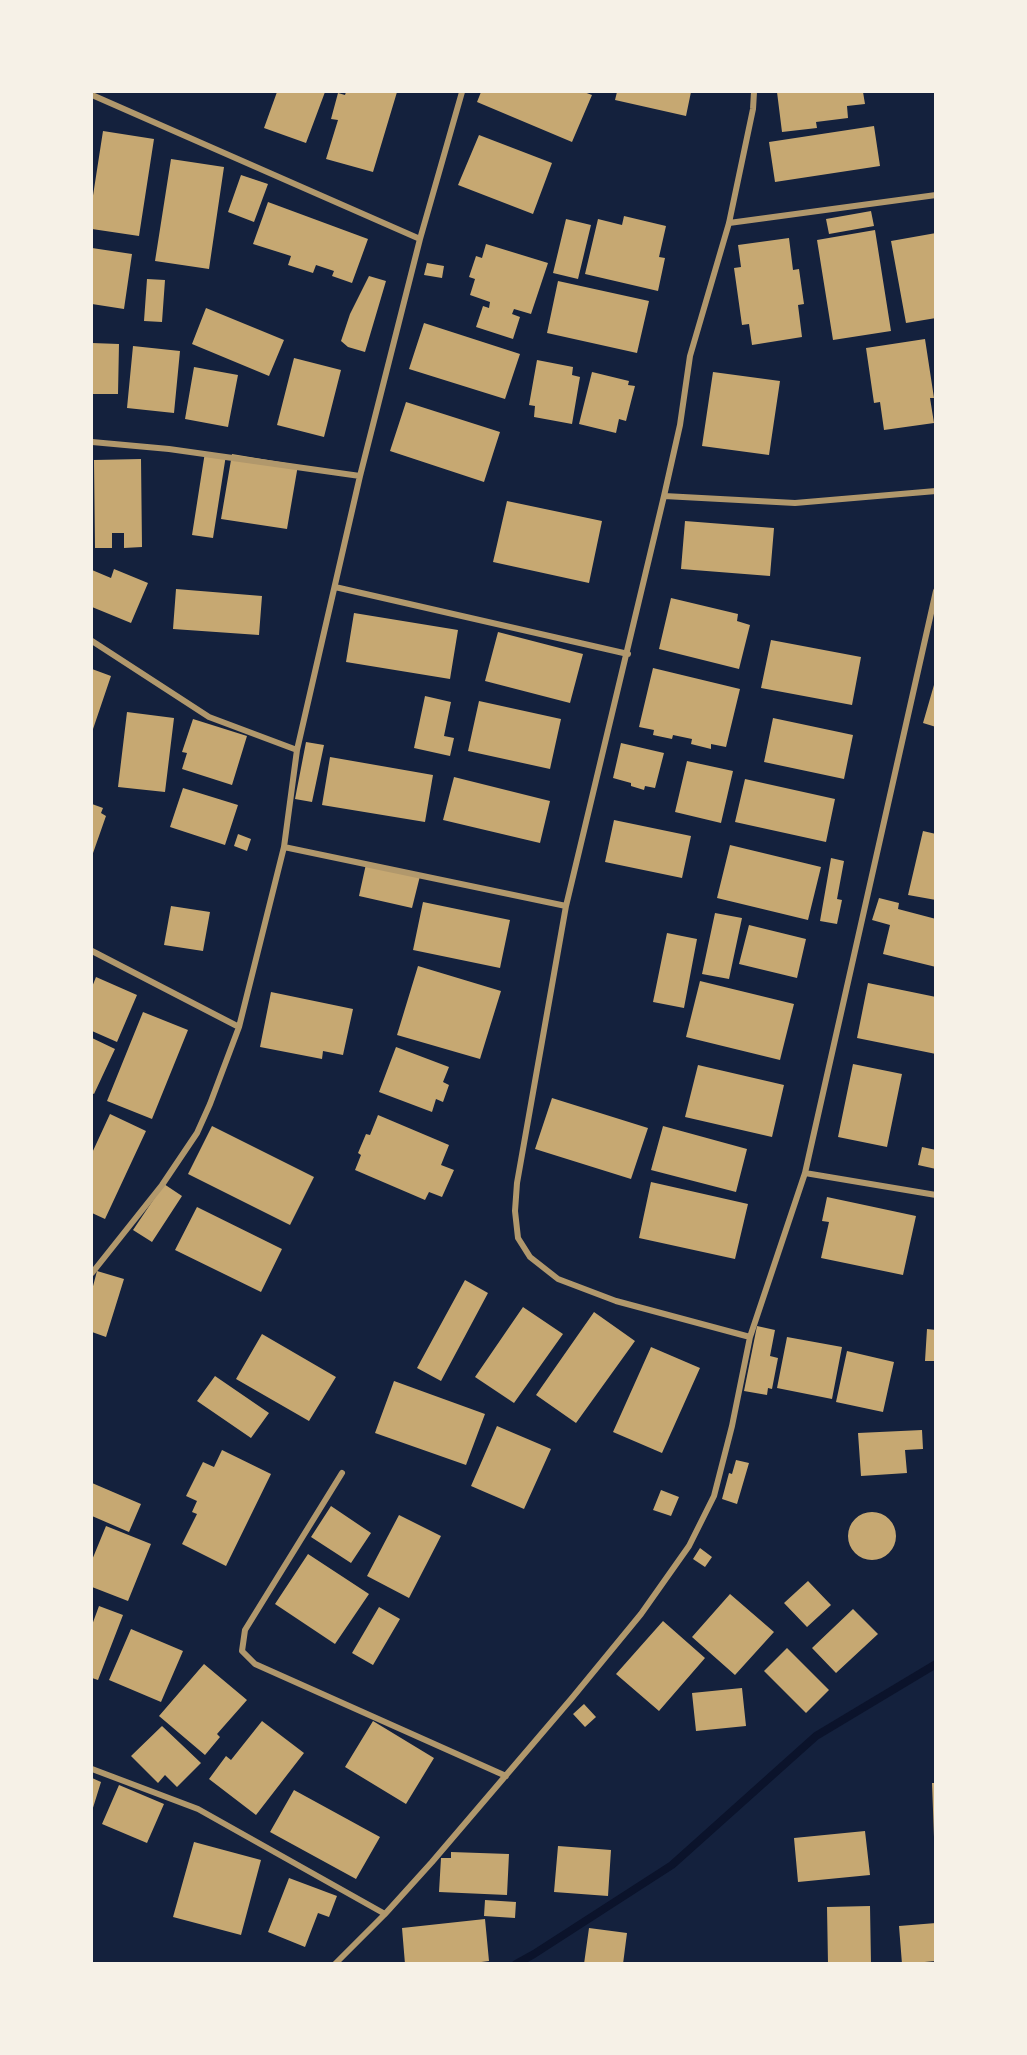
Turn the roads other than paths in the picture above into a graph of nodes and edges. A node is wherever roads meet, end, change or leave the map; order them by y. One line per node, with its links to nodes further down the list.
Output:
1 (462, 92): 6 (street)
2 (754, 92): 5 (street)
3 (92, 95): 6 (street)
4 (936, 195): 5 (street)
5 (729, 223): 10 (street)
6 (420, 239): 8 (street)
7 (92, 442): 8 (street)
8 (360, 476): 11 (street)
9 (936, 491): 10 (street)
10 (664, 496): 14 (street)
11 (335, 587): 14 (street); 15 (street)
12 (936, 591): 20 (street)
13 (92, 641): 15 (street)
14 (628, 654): 17 (street)
15 (297, 750): 16 (street)
16 (284, 847): 17 (street); 19 (street)
17 (566, 906): 23 (street)
18 (92, 951): 19 (street)
19 (239, 1027): 22 (street)
20 (806, 1173): 21 (street); 23 (street)
21 (936, 1195)
22 (92, 1273)
23 (750, 1337): 26 (street)
24 (342, 1473): 26 (street)
25 (92, 1769): 27 (street)
26 (506, 1776): 27 (street)
27 (386, 1914): 28 (street)
28 (335, 1964)

